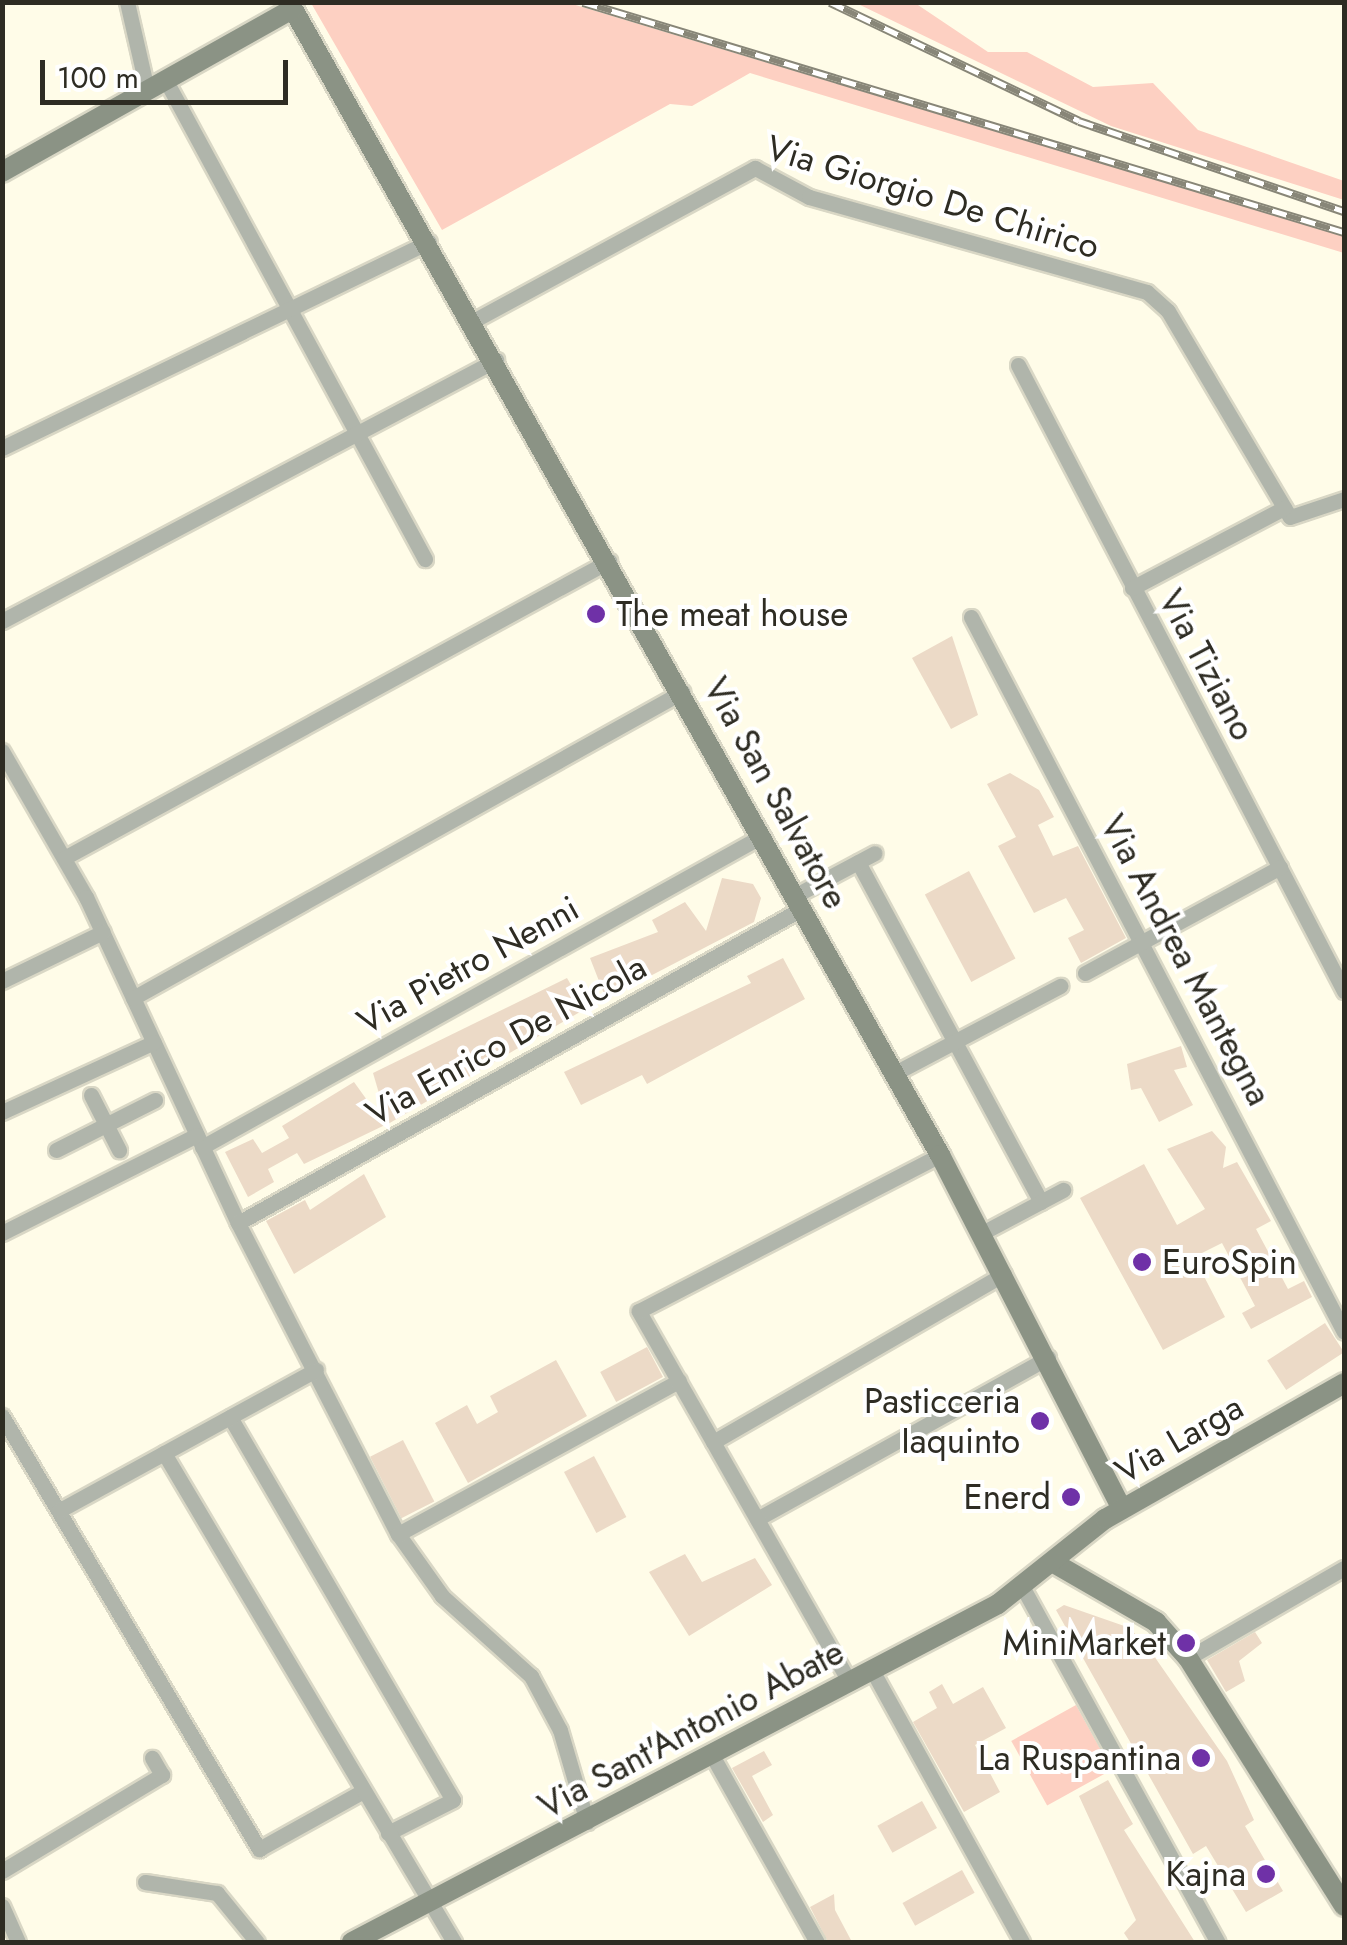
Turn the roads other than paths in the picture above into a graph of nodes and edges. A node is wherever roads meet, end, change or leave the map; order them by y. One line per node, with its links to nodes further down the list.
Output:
1 (128, 2): 3 (street)
2 (290, 6): 3 (street); 5 (street, Via San Salvatore)
3 (156, 84): 4 (street); 6 (street)
4 (2, 172)
5 (429, 242): 6 (street); 7 (street, Via San Salvatore)
6 (288, 306): 10 (street); 11 (street)
7 (473, 320): 8 (street, Via San Salvatore); 13 (street, Via Giorgio De Chirico)
8 (496, 360): 10 (street); 15 (street, Via San Salvatore)
9 (1018, 366): 16 (street, Via Tiziano)
10 (357, 433): 14 (street); 18 (street)
11 (2, 448)
12 (1344, 499): 13 (street)
13 (1284, 508): 16 (street)
14 (425, 558)
15 (609, 561): 19 (street, Via San Salvatore); 23 (street)
16 (1132, 588): 25 (street, Via Tiziano)
17 (971, 617): 28 (street, Via Andrea Mantegna)
18 (2, 621)
19 (682, 692): 21 (street, Via San Salvatore); 33 (street)
20 (2, 751): 23 (street)
21 (762, 836): 26 (street, Via San Salvatore); 41 (street, Via Pietro Nenni)
22 (875, 853): 24 (street, Via Enrico De Nicola)
23 (64, 858): 27 (street)
24 (858, 862): 26 (street, Via Enrico De Nicola); 34 (street)
25 (1280, 866): 28 (street); 32 (street, Via Tiziano)
26 (799, 902): 36 (street, Via San Salvatore); 47 (street, Via Enrico De Nicola)
27 (103, 932): 30 (street); 33 (street)
28 (1143, 942): 29 (street); 51 (street, Via Andrea Mantegna)
29 (1085, 972)
30 (2, 981)
31 (1060, 986): 34 (street)
32 (1344, 992)
33 (134, 998): 35 (street)
34 (954, 1040): 36 (street); 46 (street)
35 (154, 1042): 39 (street); 41 (street)
36 (895, 1073): 44 (street, Via San Salvatore)
37 (91, 1095): 40 (street)
38 (155, 1100): 40 (street)
39 (2, 1112)
40 (106, 1125): 42 (street); 43 (street)
41 (200, 1141): 47 (street); 48 (street, Via Pietro Nenni)
42 (56, 1150)
43 (119, 1150)
44 (940, 1154): 49 (street, Via San Salvatore); 54 (street)
45 (1063, 1190): 46 (street)
46 (1041, 1202): 49 (street)
47 (238, 1224): 53 (street)
48 (2, 1233)
49 (982, 1233): 50 (street, Via San Salvatore)
50 (1004, 1274): 52 (street, Via San Salvatore); 58 (street)
51 (1344, 1332)
52 (1048, 1358): 60 (street, Via San Salvatore); 64 (street)
53 (316, 1370): 57 (street); 65 (street)
54 (679, 1381): 58 (street); 65 (street)
55 (1344, 1383): 61 (street, Via Larga)
56 (2, 1416): 63 (street)
57 (230, 1417): 59 (street); 76 (street)
58 (713, 1442): 64 (street)
59 (164, 1453): 63 (street); 74 (street)
60 (1103, 1458): 61 (street, Via San Salvatore); 62 (street, Via San Salvatore)
61 (1143, 1497): 62 (street, Via Larga)
62 (1122, 1509): 66 (street, Via Larga)
63 (60, 1510): 74 (street)
64 (757, 1519): 71 (street)
65 (398, 1534): 75 (street)
66 (1054, 1563): 68 (street, Via Sant'Antonio Abate); 69 (street)
67 (1344, 1568): 69 (street)
68 (1023, 1588): 70 (street, Via Sant'Antonio Abate); 88 (street)
69 (1188, 1658): 81 (street)
70 (872, 1670): 71 (street, Via Sant'Antonio Abate); 87 (street)
71 (850, 1682): 72 (street, Via Sant'Antonio Abate)
72 (713, 1757): 75 (street, Via Sant'Antonio Abate); 82 (street)
73 (152, 1758): 77 (street)
74 (362, 1792): 76 (street)
75 (587, 1822): 79 (street, Via Sant'Antonio Abate)
76 (388, 1834): 79 (street)
77 (2, 1870)
78 (144, 1882): 84 (street)
79 (430, 1902): 85 (street, Via Sant'Antonio Abate); 86 (street)
80 (2, 1906): 83 (street)
81 (1344, 1906)
82 (813, 1941)
83 (18, 1942)
84 (257, 1942)
85 (352, 1942)
86 (454, 1942)
87 (1022, 1942)
88 (1218, 1942)

